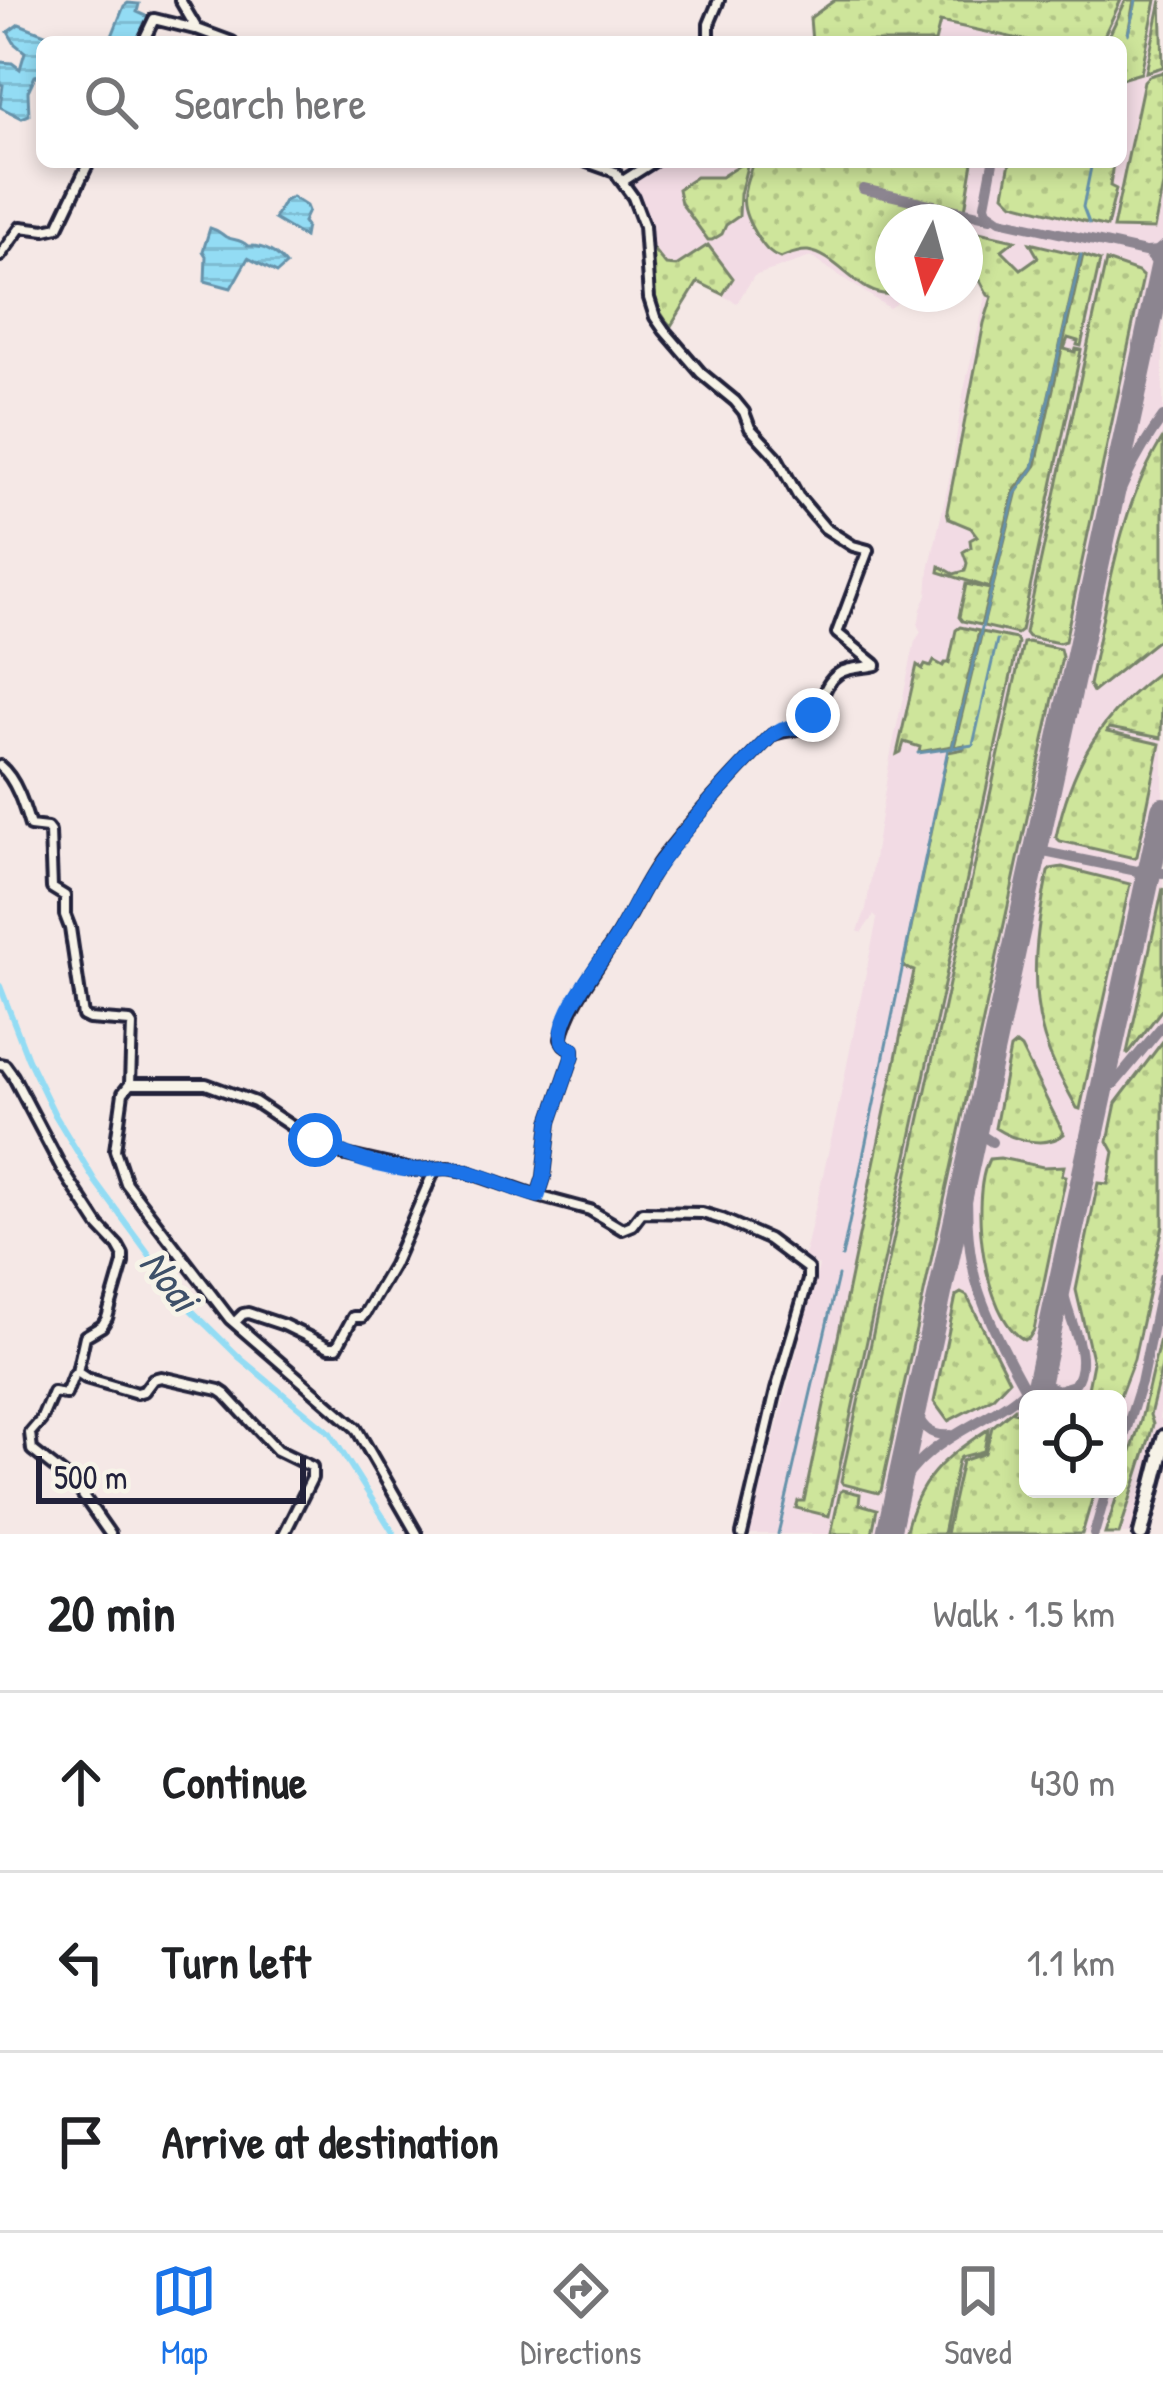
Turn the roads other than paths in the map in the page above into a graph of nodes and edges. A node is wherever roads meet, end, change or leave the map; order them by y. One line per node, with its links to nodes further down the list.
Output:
1 (180, 0): 3 (street)
2 (719, 0): 6 (street)
3 (196, 29): 4 (street); 5 (street)
4 (146, 36)
5 (215, 36)
6 (709, 36)
7 (86, 168): 11 (street)
8 (604, 168): 10 (street)
9 (643, 168): 10 (street)
10 (623, 181): 16 (street)
11 (0, 256)
12 (0, 766): 14 (street)
13 (0, 1064): 18 (street)
14 (130, 1084): 15 (street); 17 (street)
15 (435, 1169): 16 (street); 17 (street)
16 (538, 1196): 25 (street)
17 (235, 1322): 24 (street)
18 (77, 1372): 22 (street); 23 (street)
19 (1163, 1435): 26 (street)
20 (1163, 1448): 26 (highway)
21 (1163, 1470): 26 (highway)
22 (110, 1534)
23 (284, 1534)
24 (417, 1534)
25 (742, 1534)
26 (1141, 1534)

